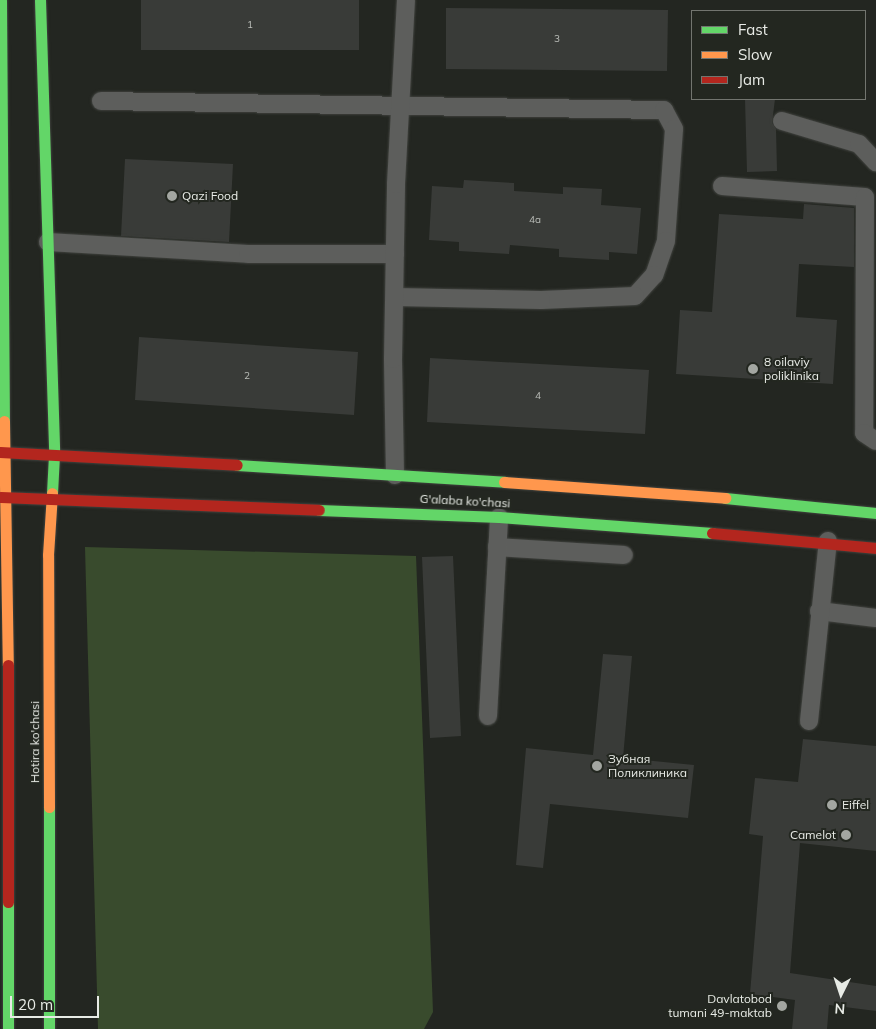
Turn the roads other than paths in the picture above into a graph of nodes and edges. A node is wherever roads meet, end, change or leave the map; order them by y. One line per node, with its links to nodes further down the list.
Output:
1 (1, 0): 6 (main road)
2 (40, 0): 10 (main road, Hotira ko'chasi)
3 (406, 0): 5 (lane)
4 (101, 101): 5 (lane)
5 (402, 106): 11 (lane); 12 (lane)
6 (2, 110): 14 (main road)
7 (782, 121): 8 (lane)
8 (876, 162)
9 (722, 186): 13 (lane)
10 (48, 242): 11 (lane); 15 (main road, Hotira ko'chasi)
11 (395, 254): 12 (lane)
12 (396, 297): 16 (lane)
13 (876, 440)
14 (2, 452): 15 (main road, G'alaba ko'chasi); 17 (main road)
15 (54, 455): 16 (main road, G'alaba ko'chasi); 18 (main road, Hotira ko'chasi)
16 (395, 475): 19 (main road, G'alaba ko'chasi)
17 (2, 497): 18 (main road, G'alaba ko'chasi); 29 (main road)
18 (51, 498): 20 (main road, G'alaba ko'chasi); 31 (main road, Hotira ko'chasi)
19 (876, 513)
20 (499, 517): 21 (main road, G'alaba ko'chasi); 22 (lane)
21 (828, 541): 23 (main road, G'alaba ko'chasi); 25 (lane)
22 (498, 547): 24 (lane); 27 (lane)
23 (876, 548)
24 (624, 555)
25 (819, 611): 26 (lane); 28 (lane)
26 (876, 618)
27 (488, 716)
28 (809, 721)
29 (4, 798): 30 (main road)
30 (8, 1029)
31 (49, 1029)

